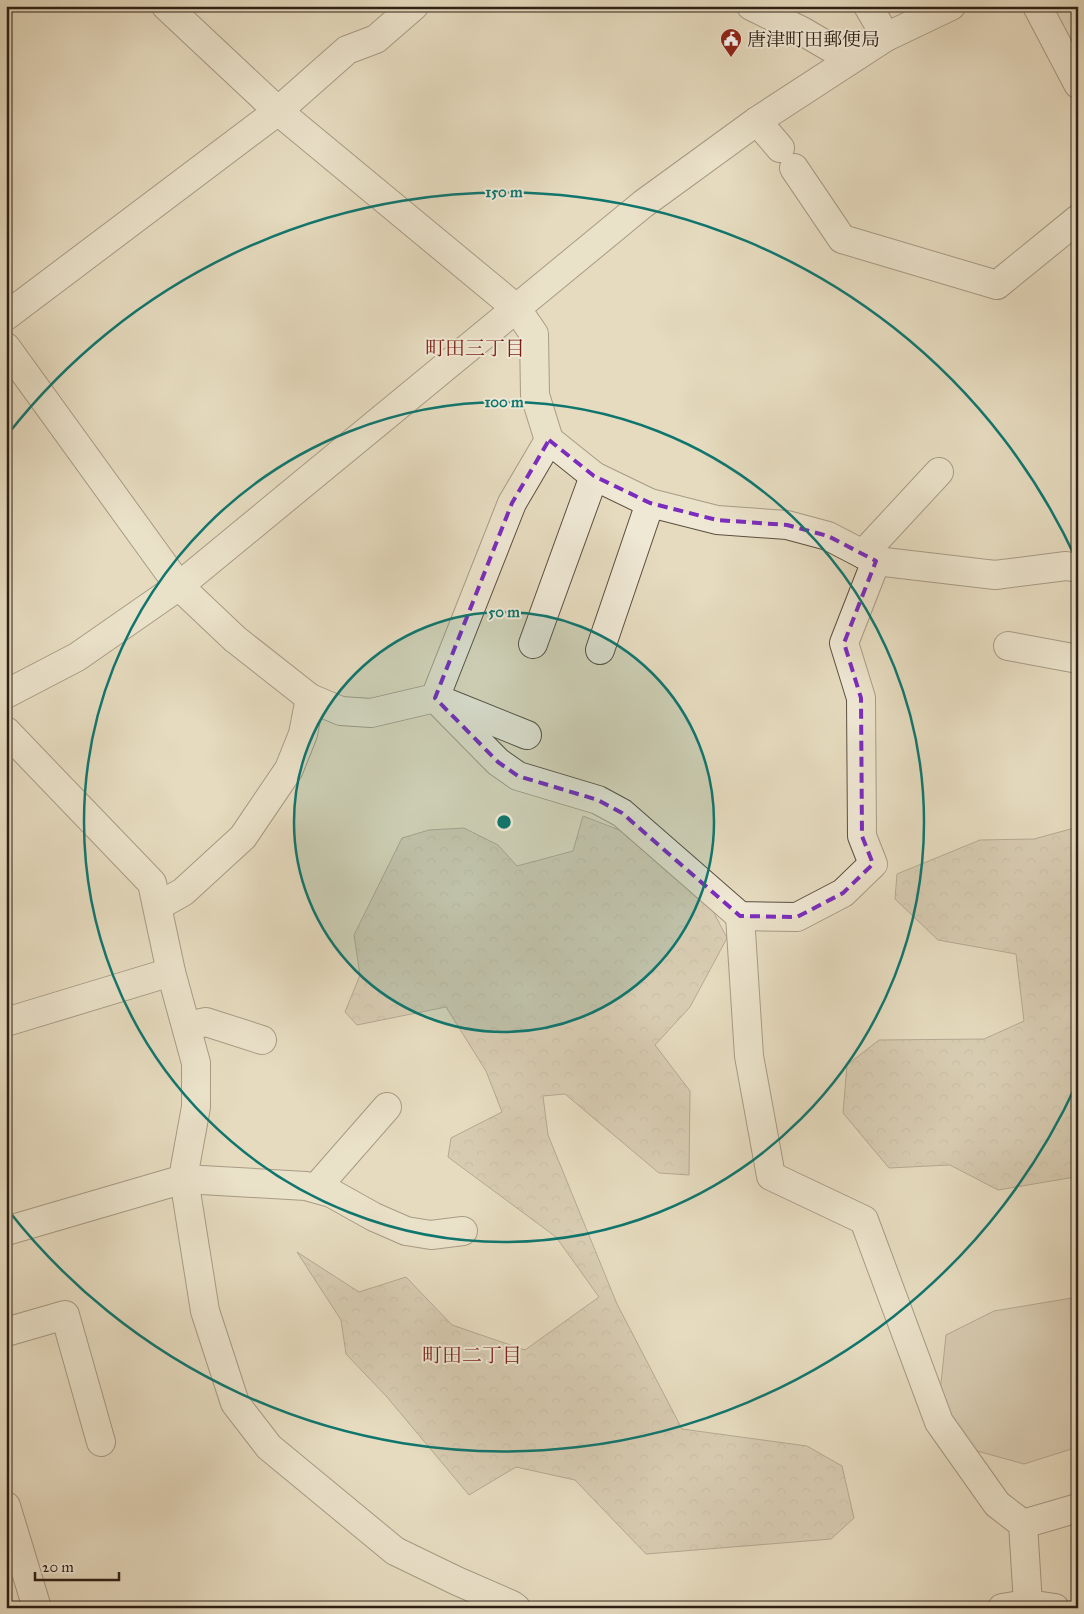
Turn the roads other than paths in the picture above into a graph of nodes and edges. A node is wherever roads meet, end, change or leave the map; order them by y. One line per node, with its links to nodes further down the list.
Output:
1 (166, 6): 10 (street)
2 (414, 6): 10 (street)
3 (751, 6): 8 (street)
4 (868, 6): 7 (street)
5 (951, 6): 7 (street)
6 (1037, 6): 9 (street)
7 (886, 37): 8 (street)
8 (850, 59): 11 (street)
9 (1078, 84)
10 (278, 111): 13 (street); 14 (street)
11 (757, 120): 12 (street); 13 (street)
12 (1078, 219)
13 (516, 308): 16 (street); 22 (street)
14 (6, 316)
15 (6, 346): 22 (street)
16 (549, 440): 18 (street); 29 (street)
17 (939, 472): 20 (street)
18 (594, 476): 19 (street); 23 (street)
19 (650, 503): 20 (street); 25 (street)
20 (870, 557): 21 (street); 33 (street)
21 (1078, 568)
22 (179, 586): 27 (street); 28 (street)
23 (533, 644)
24 (1008, 646): 26 (street)
25 (600, 650)
26 (1078, 659)
27 (6, 694)
28 (310, 698): 29 (street); 32 (street)
29 (434, 698): 31 (street); 33 (street)
30 (6, 731): 32 (street)
31 (527, 735)
32 (158, 906): 34 (street)
33 (740, 916): 47 (street)
34 (172, 972): 35 (street); 36 (street)
35 (6, 1022)
36 (187, 1026): 37 (street); 39 (street)
37 (262, 1040)
38 (387, 1107): 40 (street)
39 (184, 1179): 40 (street); 41 (street); 50 (street)
40 (316, 1188): 42 (street)
41 (6, 1231)
42 (463, 1231)
43 (6, 1332): 44 (street)
44 (101, 1442)
45 (1078, 1508): 47 (street)
46 (8, 1515): 49 (street)
47 (1022, 1524): 48 (street)
48 (1015, 1606): 51 (street)
49 (36, 1608)
50 (516, 1608)
51 (1055, 1608)

